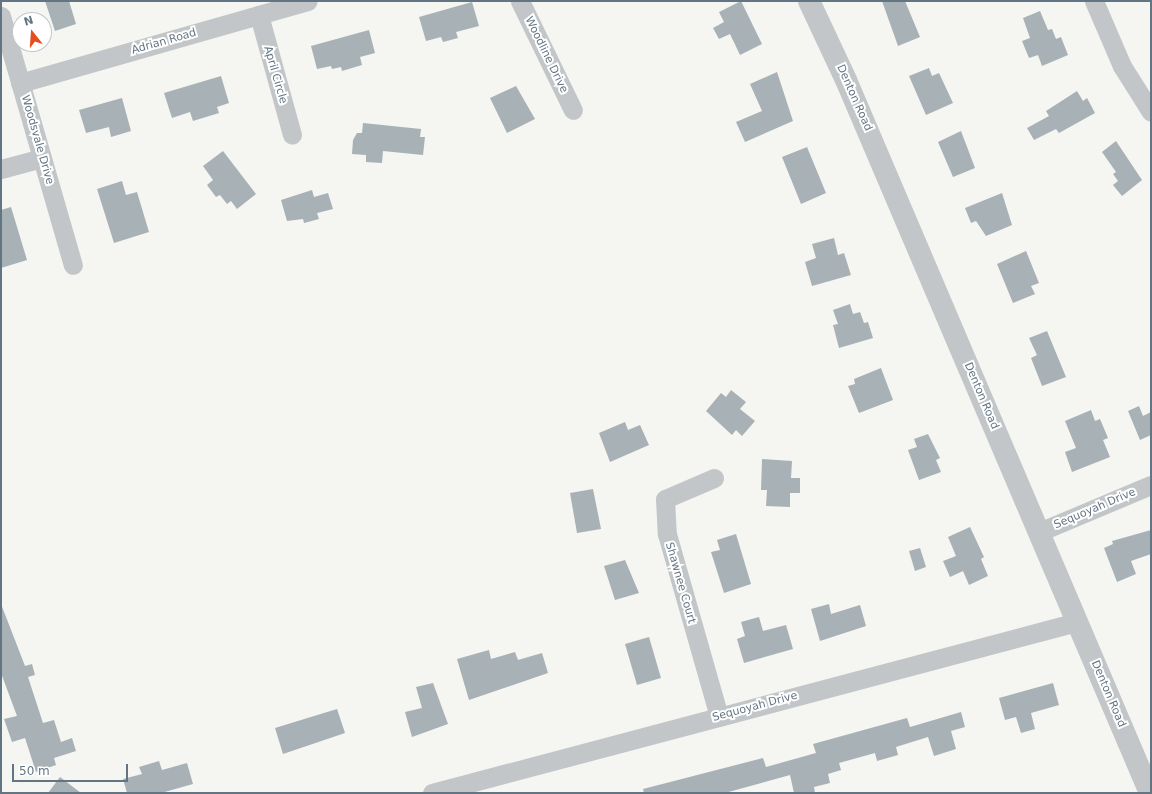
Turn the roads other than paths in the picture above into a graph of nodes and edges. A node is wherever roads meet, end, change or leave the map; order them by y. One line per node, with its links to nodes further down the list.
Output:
1 (308, 1): 5 (street, Adrian Road)
2 (520, 1): 8 (street, Woodline Drive)
3 (809, 1): 16 (street, Denton Road)
4 (1094, 1): 9 (street)
5 (259, 15): 7 (street, Adrian Road); 10 (street, April Circle)
6 (1, 16): 7 (street, Woodsvale Drive)
7 (20, 83): 11 (street, Woodsvale Drive)
8 (573, 110)
9 (1151, 112)
10 (292, 135)
11 (42, 158): 12 (street); 13 (street, Woodsvale Drive)
12 (1, 170)
13 (73, 265)
14 (714, 478): 18 (street, Shawnee Court)
15 (1151, 485): 16 (street, Sequoyah Drive)
16 (1039, 532): 17 (street, Denton Road)
17 (1077, 622): 18 (street, Sequoyah Drive); 20 (street, Denton Road)
18 (719, 717): 19 (street, Sequoyah Drive)
19 (432, 793)
20 (1150, 793)

